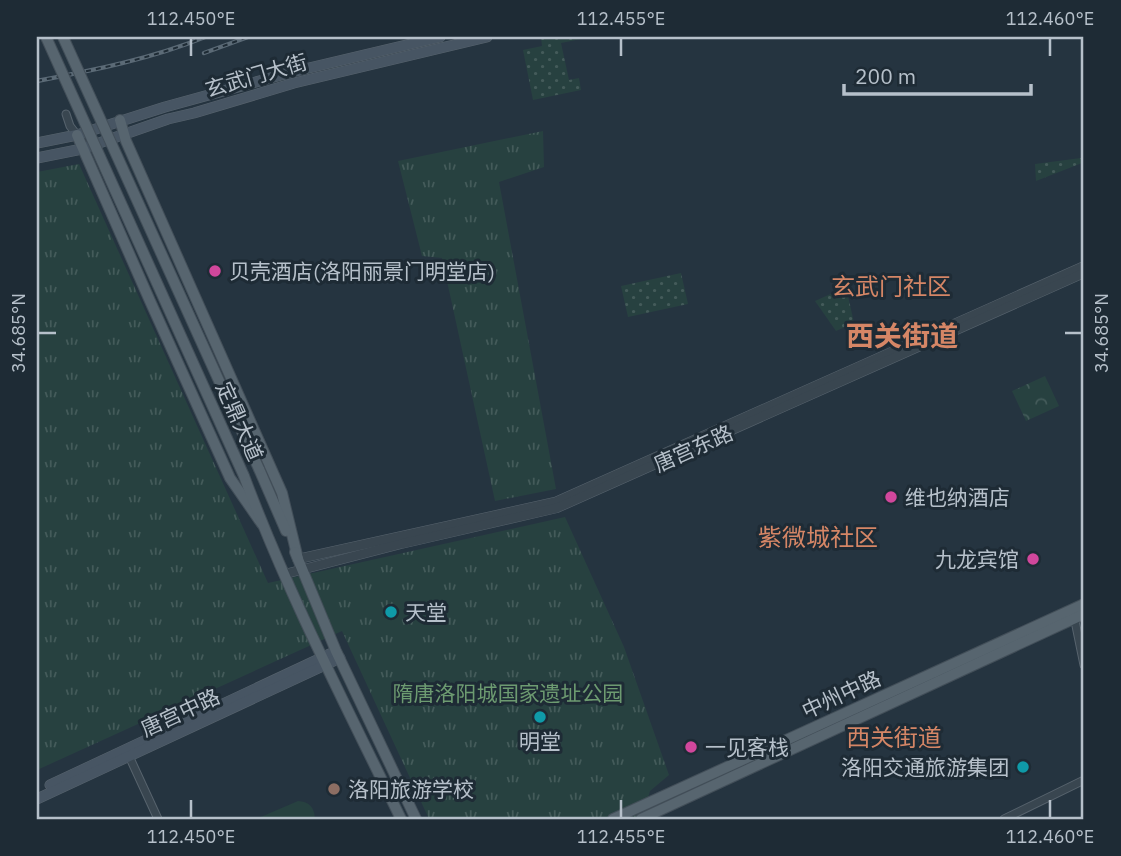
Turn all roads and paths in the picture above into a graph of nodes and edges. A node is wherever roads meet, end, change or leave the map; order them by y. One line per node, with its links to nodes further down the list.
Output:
1 (46, 37): 17 (main road, 定鼎大道, bridge)
2 (63, 37): 16 (main road, 定鼎大道, bridge)
3 (440, 37): 6 (main road, 玄武门大街)
4 (487, 37): 7 (main road, 玄武门大街)
5 (66, 114): 8 (street)
6 (120, 120): 7 (main road); 8 (main road, 玄武门大街)
7 (123, 134): 10 (main road, 玄武门大街); 14 (main road)
8 (77, 135): 9 (main road, 玄武门大街); 10 (main road)
9 (37, 143)
10 (82, 149): 11 (main road, 玄武门大街); 15 (main road)
11 (37, 158)
12 (1084, 266): 20 (street, 唐宫东路)
13 (1084, 273): 20 (street, 唐宫东路)
14 (189, 283): 15 (main road); 16 (main road)
15 (150, 301): 18 (main road)
16 (264, 466): 20 (main road, 定鼎大道)
17 (244, 476): 18 (main road); 19 (main road, 定鼎大道)
18 (235, 484): 19 (main road)
19 (262, 524): 21 (main road, 定鼎大道)
20 (300, 564): 21 (street, 唐宫东路); 24 (main road, 定鼎大道)
21 (285, 574): 25 (main road, 定鼎大道)
22 (1084, 604): 23 (main road, 中州中路)
23 (1077, 613): 26 (street); 31 (main road, 中州中路); 36 (main road, 中州中路)
24 (338, 655): 25 (main road, 唐宫中路); 34 (main road, 定鼎大道)
25 (325, 661): 27 (main road, 唐宫中路); 29 (main road, 唐宫中路); 33 (main road, 定鼎大道)
26 (1084, 665)
27 (129, 756): 30 (main road, 唐宫中路); 32 (street)
28 (1084, 780): 37 (street)
29 (37, 791)
30 (37, 799)
31 (631, 816): 35 (main road, 中州中路)
32 (158, 819)
33 (401, 819)
34 (416, 819)
35 (613, 819)
36 (641, 819)
37 (1004, 819)

